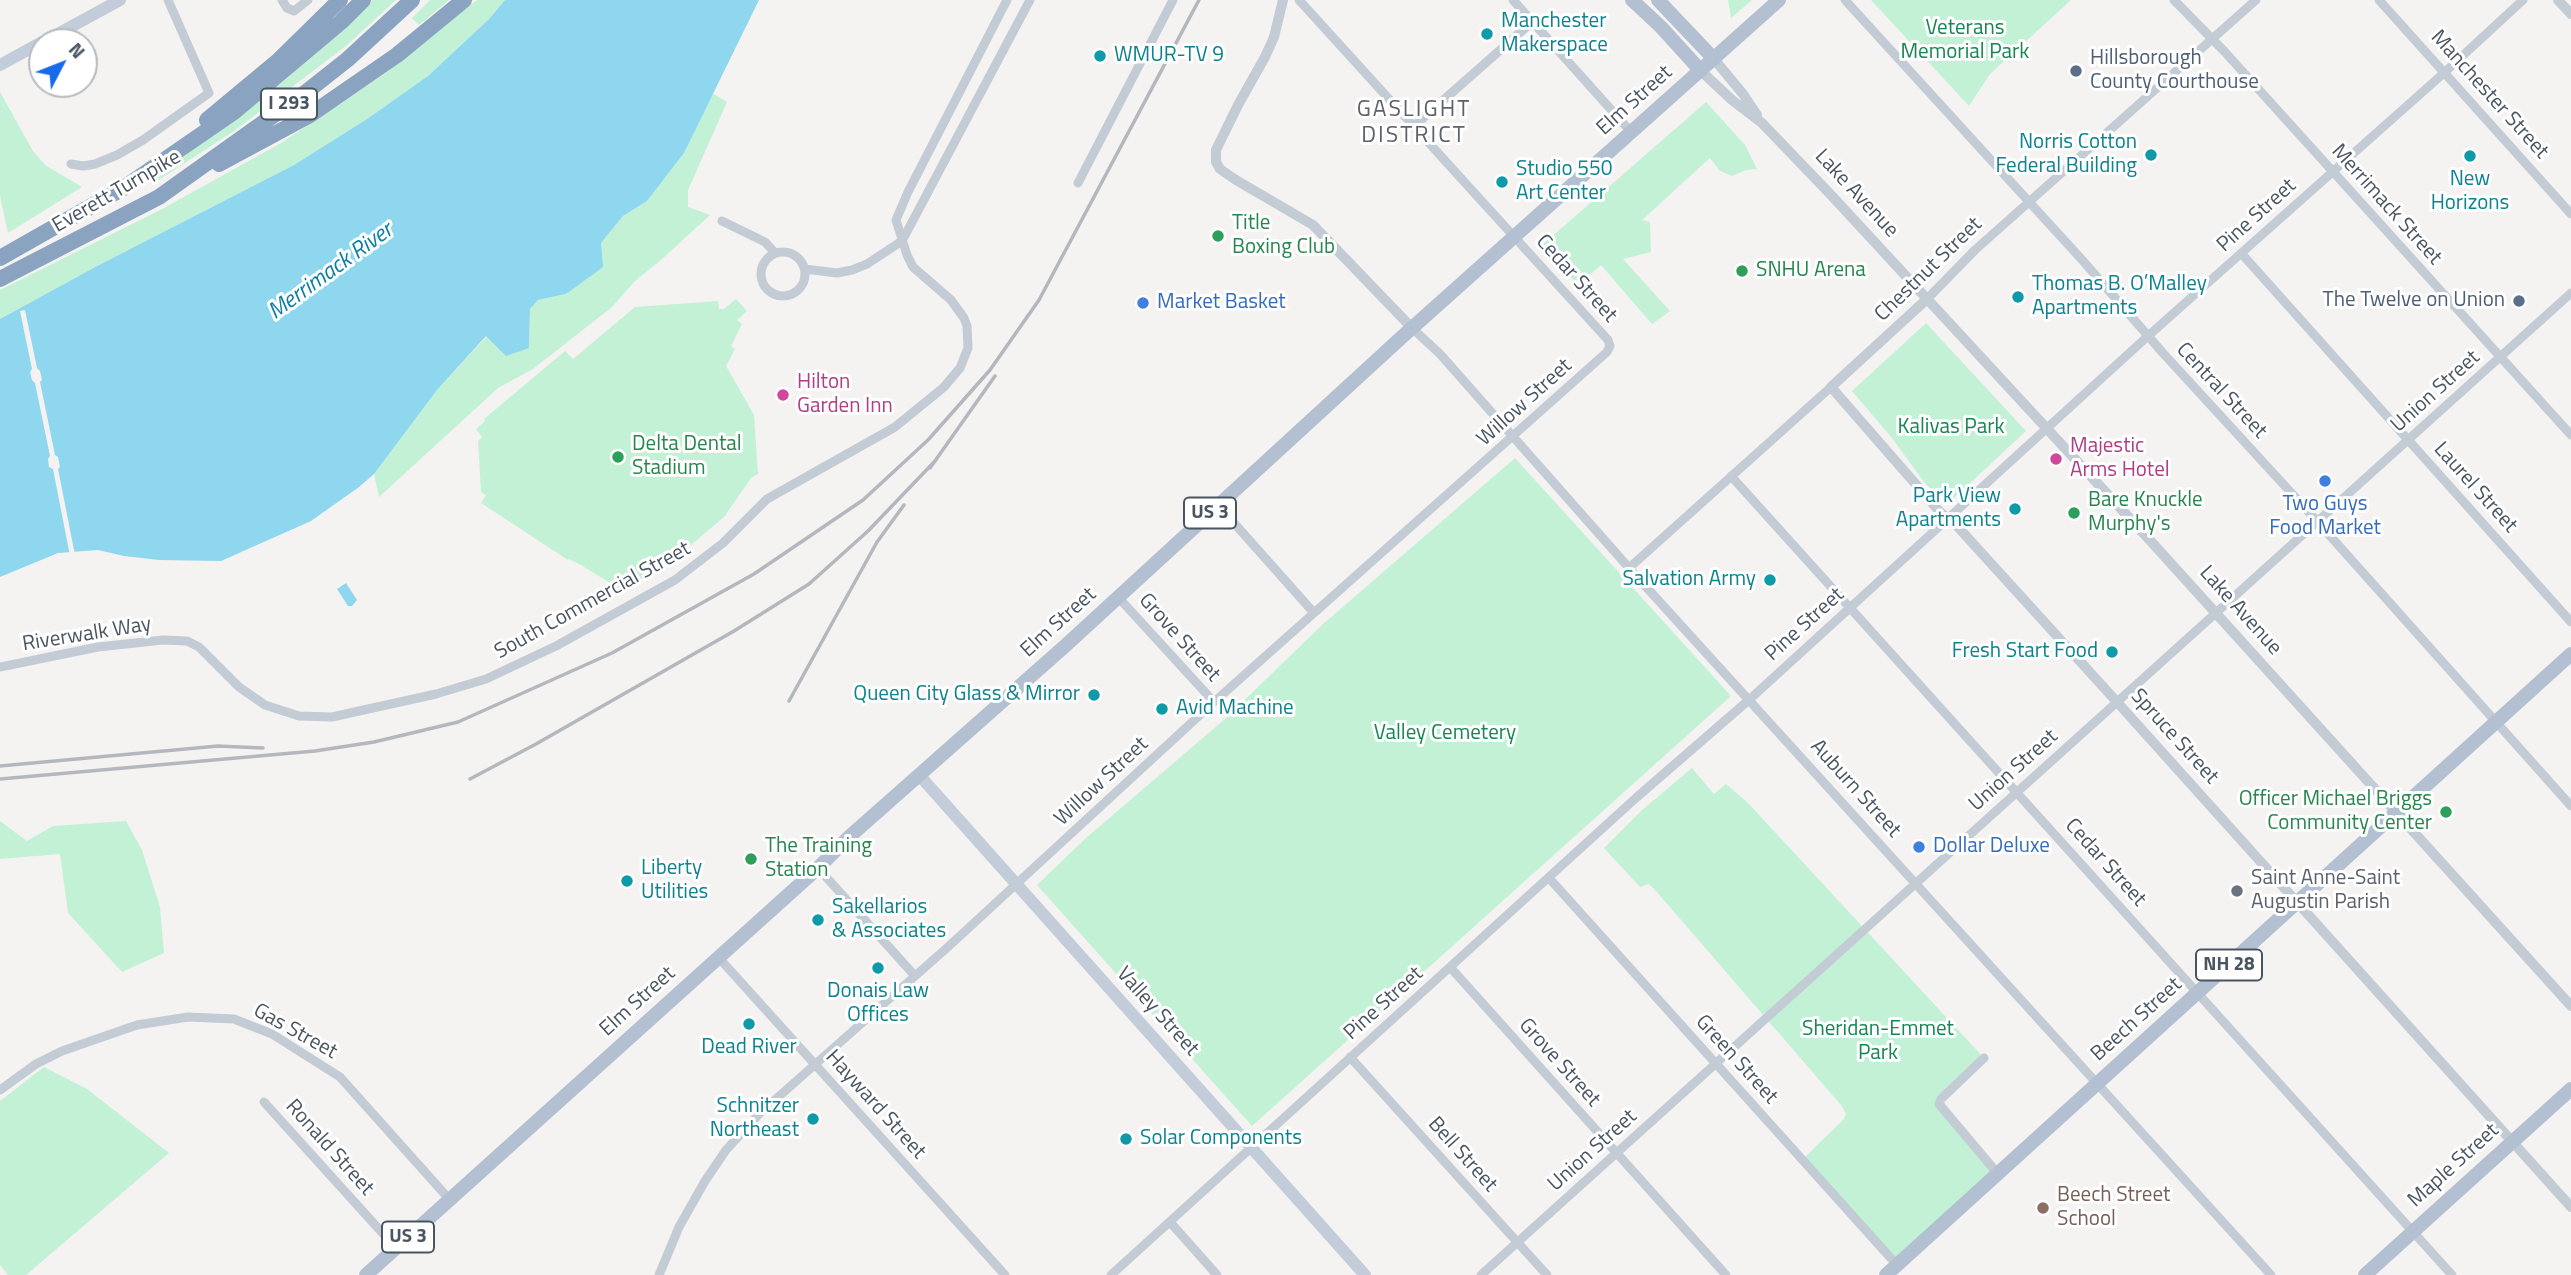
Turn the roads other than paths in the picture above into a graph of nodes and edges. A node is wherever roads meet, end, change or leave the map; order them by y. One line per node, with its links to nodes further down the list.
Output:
1 (120, 0): 26 (main road)
2 (168, 0): 36 (street)
3 (308, 0): 23 (street)
4 (340, 0): 39 (highway)
5 (363, 0): 39 (highway, Everett Turnpike / I 293)
6 (412, 0): 40 (highway, Everett Turnpike / I 293)
7 (464, 0): 40 (highway)
8 (1007, 0): 45 (street, South Commercial Street)
9 (1030, 0): 45 (street)
10 (1173, 0): 38 (street)
11 (1283, 0): 53 (street)
12 (1299, 0): 34 (street, Cedar Street)
13 (1513, 0): 25 (street)
14 (1632, 0): 31 (main road)
15 (1658, 0): 29 (main road)
16 (1779, 0): 29 (main road, Elm Street / US 3)
17 (1844, 0): 41 (street, Central Street)
18 (2174, 0): 27 (street, Merrimack Street)
19 (2256, 0): 27 (street, Chestnut Street)
20 (2379, 0): 32 (street, Manchester Street)
21 (2523, 0): 32 (street, Pine Street)
22 (2558, 0): 24 (street)
23 (284, 4)
24 (2571, 14)
25 (1532, 22): 34 (street); 35 (street)
26 (68, 28)
27 (2211, 40): 37 (street, Merrimack Street); 41 (street, Chestnut Street)
28 (28, 50): 30 (main road)
29 (1714, 59): 31 (main road, Elm Street / US 3); 33 (street, Lake Avenue)
30 (0, 65)
31 (1701, 71): 33 (street, Lake Avenue); 35 (main road, Elm Street / US 3)
32 (2445, 72): 37 (street, Pine Street); 42 (street, Manchester Street)
33 (1762, 123): 52 (street, Lake Avenue)
34 (1414, 126): 44 (street, Cedar Street)
35 (1632, 132): 44 (main road, Elm Street / US 3)
36 (71, 164)
37 (2333, 172): 47 (street, Pine Street); 56 (street, Merrimack Street)
38 (1078, 183)
39 (125, 187): 48 (highway, Everett Turnpike / I 293)
40 (159, 197): 50 (highway, Everett Turnpike / I 293)
41 (2028, 202): 52 (street, Chestnut Street); 54 (street, Central Street)
42 (2571, 214)
43 (722, 221): 46 (street)
44 (1515, 237): 53 (main road, Elm Street / US 3); 55 (street, Cedar Street)
45 (902, 241): 49 (street); 74 (street, South Commercial Street)
46 (775, 253): 49 (street); 49 (street)
47 (2241, 253): 54 (street, Pine Street); 61 (street, Laurel Street)
48 (0, 258)
49 (805, 269)
50 (0, 279)
51 (2571, 293): 56 (street, Union Street)
52 (1927, 299): 57 (street, Chestnut Street); 58 (street, Lake Avenue)
53 (1412, 328): 60 (street, Auburn Street); 63 (main road, Elm Street / US 3)
54 (2148, 336): 58 (street, Pine Street); 65 (street, Central Street)
55 (1610, 346): 60 (street, Willow Street)
56 (2501, 357): 59 (street, Merrimack Street); 61 (street, Union Street)
57 (1831, 387): 62 (street, Chestnut Street); 64 (street, Spruce Street)
58 (2048, 429): 64 (street, Pine Street); 70 (street, Lake Avenue)
59 (2571, 435)
60 (1513, 436): 66 (street, Auburn Street); 69 (street, Willow Street)
61 (2409, 440): 65 (street, Union Street); 71 (street, Laurel Street)
62 (1731, 476): 66 (street, Chestnut Street); 68 (street, Cedar Street)
63 (1218, 505): 67 (main road, Elm Street / US 3); 69 (street)
64 (1948, 519): 68 (street, Pine Street); 77 (street, Spruce Street)
65 (2318, 522): 70 (street, Union Street); 78 (street, Central Street)
66 (1629, 568): 75 (street, Auburn Street)
67 (1118, 597): 76 (street, Grove Street); 79 (main road, Elm Street / US 3)
68 (1850, 608): 75 (street, Pine Street); 80 (street, Cedar Street)
69 (1314, 613): 76 (street, Willow Street)
70 (2216, 613): 77 (street, Union Street); 82 (street, Lake Avenue)
71 (2571, 622)
72 (2571, 654): 78 (main road, Beech Street / NH 28)
73 (0, 667): 74 (street, Riverwalk Way)
74 (486, 679)
75 (1750, 699): 84 (street, Pine Street); 85 (street, Auburn Street)
76 (1214, 702): 86 (street, Willow Street)
77 (2117, 702): 80 (street, Union Street); 87 (street, Spruce Street)
78 (2496, 722): 81 (street, Central Street); 82 (main road, Beech Street / NH 28)
79 (920, 776): 83 (main road, Elm Street / US 3); 86 (main road, Valley Street)
80 (2017, 792): 85 (street, Union Street); 91 (street, Cedar Street)
81 (2571, 806)
82 (2397, 813): 87 (main road, Beech Street / NH 28); 92 (street, Lake Avenue)
83 (818, 868): 88 (main road, Elm Street / US 3); 90 (street)
84 (1549, 878): 89 (street, Pine Street); 95 (street, Green Street)
85 (1915, 882): 95 (street, Union Street); 97 (street, Auburn Street)
86 (1016, 884): 90 (street, Willow Street); 102 (main road, Valley Street)
87 (2298, 902): 91 (main road, Beech Street / NH 28); 101 (street, Spruce Street)
88 (719, 958): 96 (street, Hayward Street); 105 (main road, Elm Street / US 3)
89 (1450, 967): 93 (street, Pine Street); 103 (street, Grove Street)
90 (915, 976): 96 (street, Willow Street)
91 (2198, 993): 97 (main road, Beech Street / NH 28); 108 (street, Cedar Street)
92 (2571, 1006)
93 (1350, 1058): 102 (street, Pine Street); 109 (street, Bell Street)
94 (1984, 1058): 104 (street)
95 (1716, 1064): 103 (street, Union Street); 111 (street, Green Street)
96 (815, 1065): 113 (street, Willow Street); 114 (street, Hayward Street)
97 (2097, 1084): 104 (main road, Beech Street / NH 28); 122 (street, Auburn Street)
98 (2571, 1089): 101 (main road, Maple Street)
99 (0, 1090): 105 (street, Gas Street)
100 (264, 1102): 110 (street, Ronald Street)
101 (2512, 1142): 106 (street, Spruce Street); 108 (main road, Maple Street)
102 (1252, 1148): 107 (street, Pine Street); 117 (main road, Valley Street)
103 (1617, 1153): 109 (street, Union Street); 120 (street, Grove Street)
104 (1998, 1174): 111 (main road, Beech Street / NH 28)
105 (450, 1200): 110 (main road, Elm Street / US 3)
106 (2571, 1207)
107 (1170, 1222): 115 (street, Pine Street); 116 (street)
108 (2413, 1232): 123 (main road, Maple Street); 124 (street, Cedar Street)
109 (1517, 1242): 118 (street, Union Street); 119 (street, Bell Street)
110 (396, 1248): 112 (main road, Elm Street / US 3)
111 (1897, 1265): 121 (main road, Beech Street / NH 28)
112 (366, 1275)
113 (659, 1275)
114 (1004, 1275)
115 (1111, 1275)
116 (1217, 1275)
117 (1365, 1275)
118 (1481, 1275)
119 (1547, 1275)
120 (1726, 1275)
121 (1886, 1275)
122 (2271, 1275)
123 (2365, 1275)
124 (2452, 1275)

